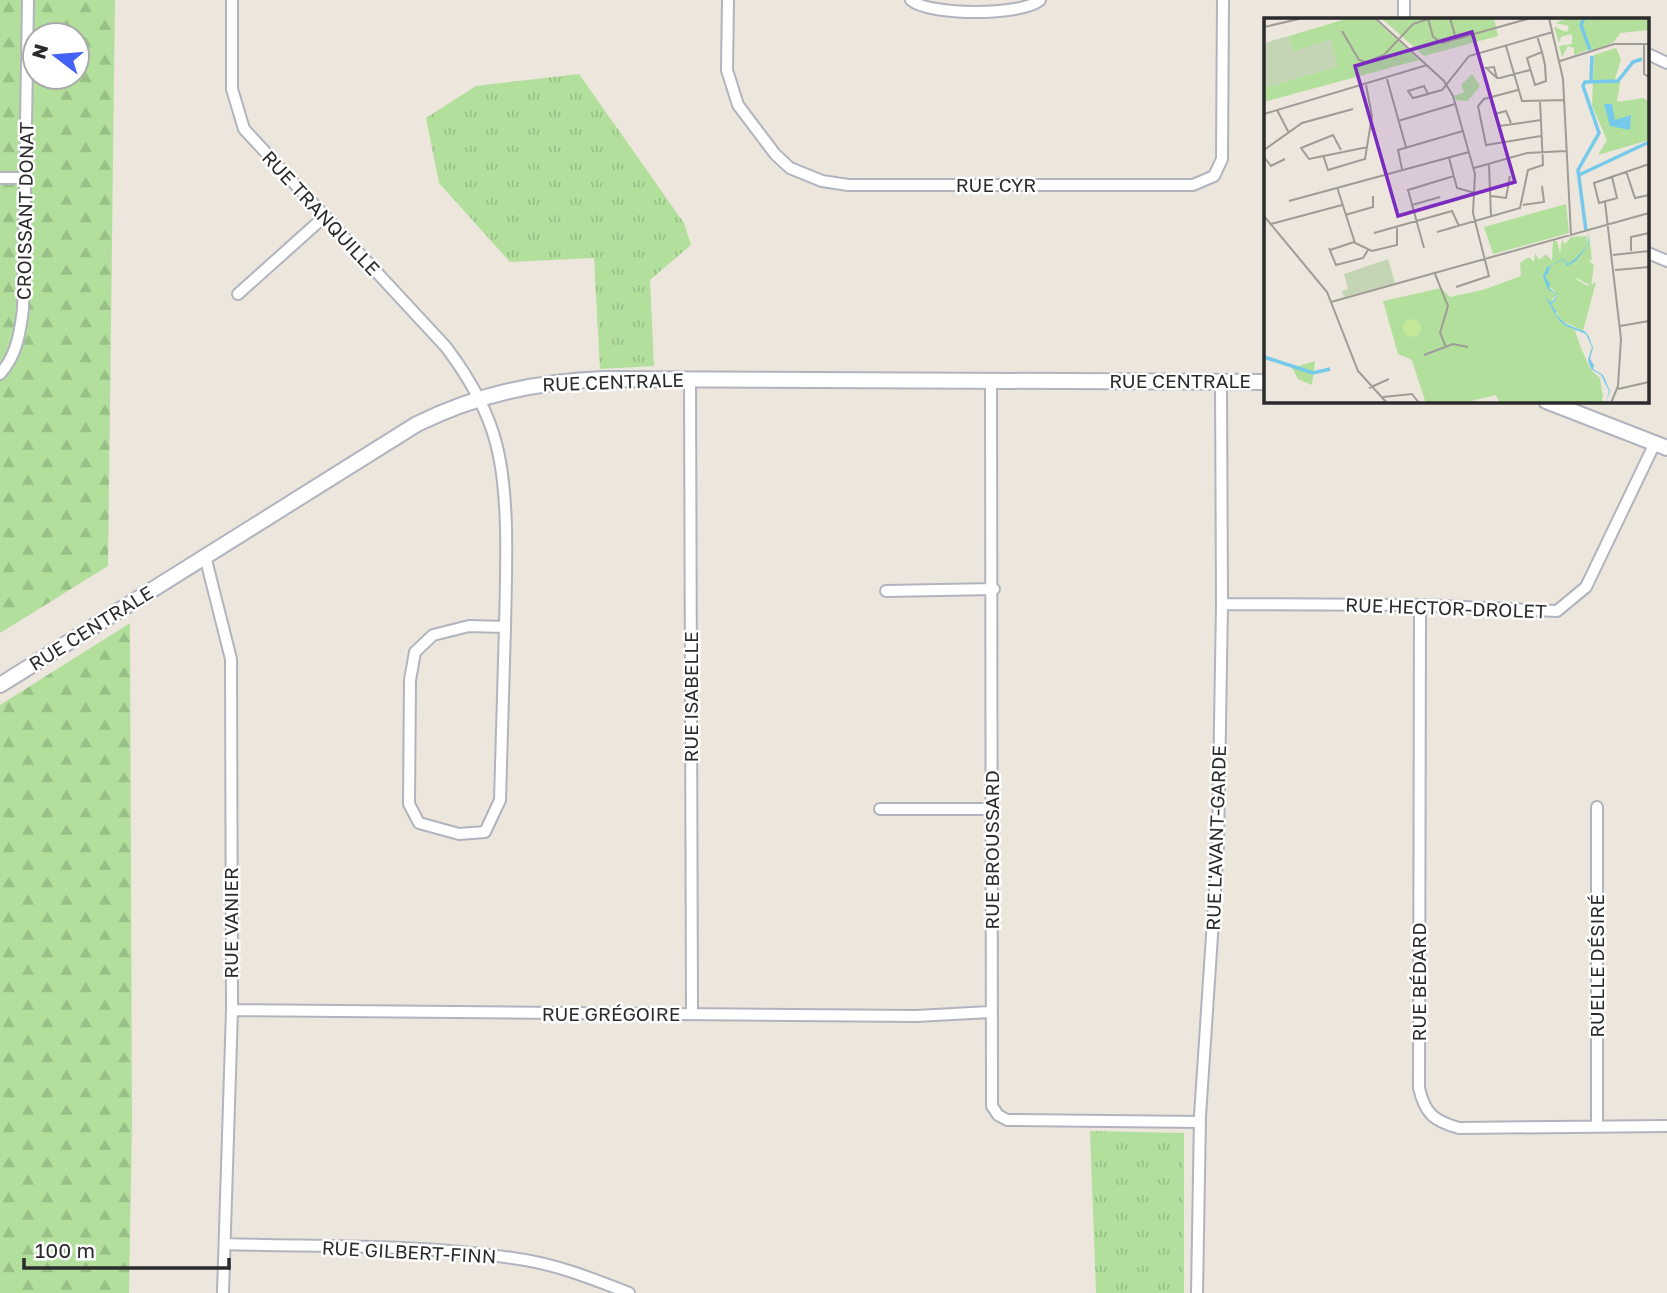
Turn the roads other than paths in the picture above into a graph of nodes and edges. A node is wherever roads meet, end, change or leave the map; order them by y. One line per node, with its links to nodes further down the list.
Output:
1 (28, 0): 12 (street, CROISSANT DONAT)
2 (232, 0): 13 (street, RUE TRANQUILLE)
3 (728, 0): 6 (street, RUE CYR)
4 (911, 0): 5 (street)
5 (1040, 0)
6 (1223, 0)
7 (1404, 0): 8 (street)
8 (1404, 18)
9 (1650, 55): 10 (street)
10 (1667, 63)
11 (0, 178): 12 (street)
12 (25, 178): 17 (street, CROISSANT DONAT)
13 (324, 217): 16 (street); 22 (street, RUE TRANQUILLE)
14 (1650, 254): 15 (street)
15 (1667, 261)
16 (238, 294)
17 (0, 374)
18 (690, 379): 19 (street, RUE CENTRALE); 22 (street, RUE CENTRALE); 37 (street, RUE ISABELLE)
19 (991, 380): 20 (street, RUE CENTRALE); 26 (street, RUE BROUSSARD)
20 (1221, 382): 21 (street, RUE CENTRALE); 28 (street, RUE L'AVANT-GARDE)
21 (1264, 382)
22 (478, 399): 25 (street, RUE CENTRALE); 30 (street, RUE TRANQUILLE)
23 (1549, 402): 24 (street)
24 (1661, 446): 29 (street, RUE HECTOR-DROLET)
25 (205, 556): 31 (street, RUE CENTRALE); 35 (street, RUE VANIER)
26 (994, 589): 27 (street); 34 (street, RUE BROUSSARD)
27 (886, 591)
28 (1222, 604): 29 (street, RUE HECTOR-DROLET); 38 (street, RUE L'AVANT-GARDE)
29 (1420, 605): 39 (street, RUE BÉDARD)
30 (505, 627): 30 (street, RUE TRANQUILLE)
31 (0, 685)
32 (1597, 807): 39 (street, RUELLE DÉSIRÉ)
33 (880, 809): 34 (street)
34 (993, 809): 36 (street, RUE BROUSSARD)
35 (233, 1010): 37 (street, RUE GRÉGOIRE); 41 (street, RUE VANIER)
36 (990, 1012): 37 (street, RUE GRÉGOIRE); 38 (street, RUE BROUSSARD)
37 (692, 1014)
38 (1200, 1122): 44 (street, RUE L'AVANT-GARDE)
39 (1597, 1126): 40 (street, RUE BÉDARD)
40 (1667, 1126)
41 (225, 1244): 42 (street, RUE VANIER); 43 (street, RUE GILBERT-FINN)
42 (223, 1293)
43 (629, 1293)
44 (1197, 1293)

